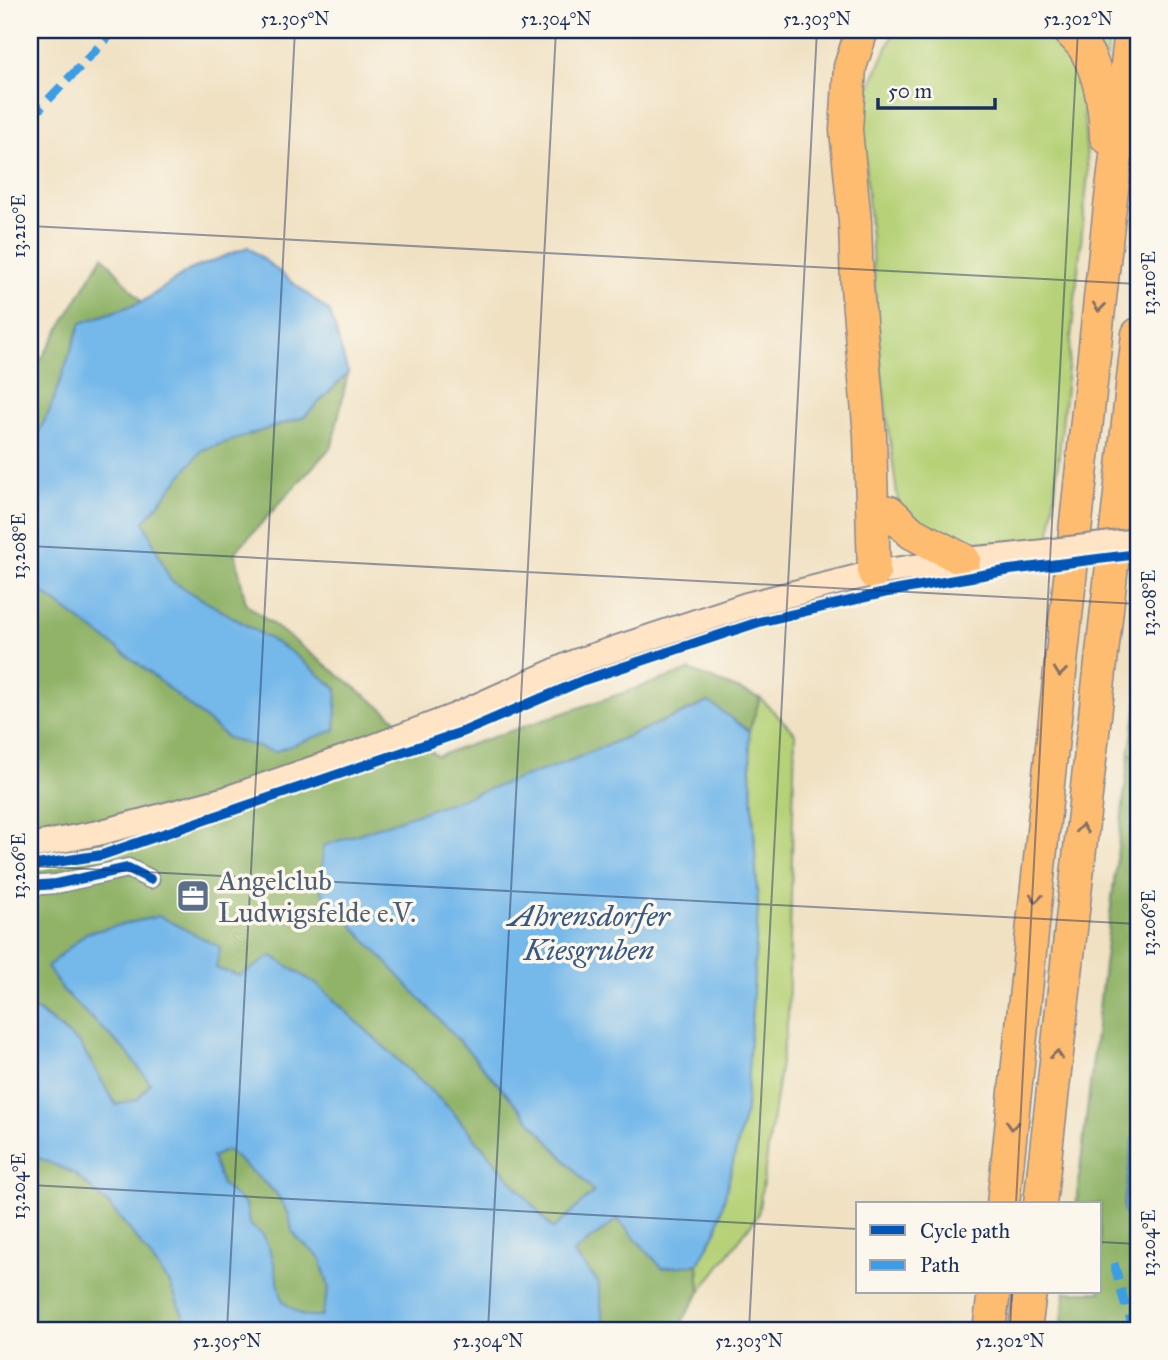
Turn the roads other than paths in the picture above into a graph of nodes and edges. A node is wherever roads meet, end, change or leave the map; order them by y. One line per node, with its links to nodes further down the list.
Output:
1 (862, 30): 5 (highway)
2 (882, 30): 5 (highway)
3 (1068, 30): 6 (highway)
4 (1131, 30): 6 (highway)
5 (847, 98): 8 (highway)
6 (1109, 215): 16 (highway, one-way to 16)
7 (1138, 334): 17 (highway, one-way to 7)
8 (870, 436): 9 (highway); 12 (highway)
9 (890, 512): 11 (highway); 12 (highway)
10 (1138, 541): 11 (main road, bridge)
11 (964, 560): 12 (main road)
12 (884, 572): 13 (main road)
13 (30, 846)
14 (150, 878): 15 (street)
15 (30, 886)
16 (1003, 1202)
17 (1040, 1202)
18 (994, 1294): 20 (highway)
19 (1030, 1294): 21 (highway)
20 (989, 1330)
21 (1025, 1330)

